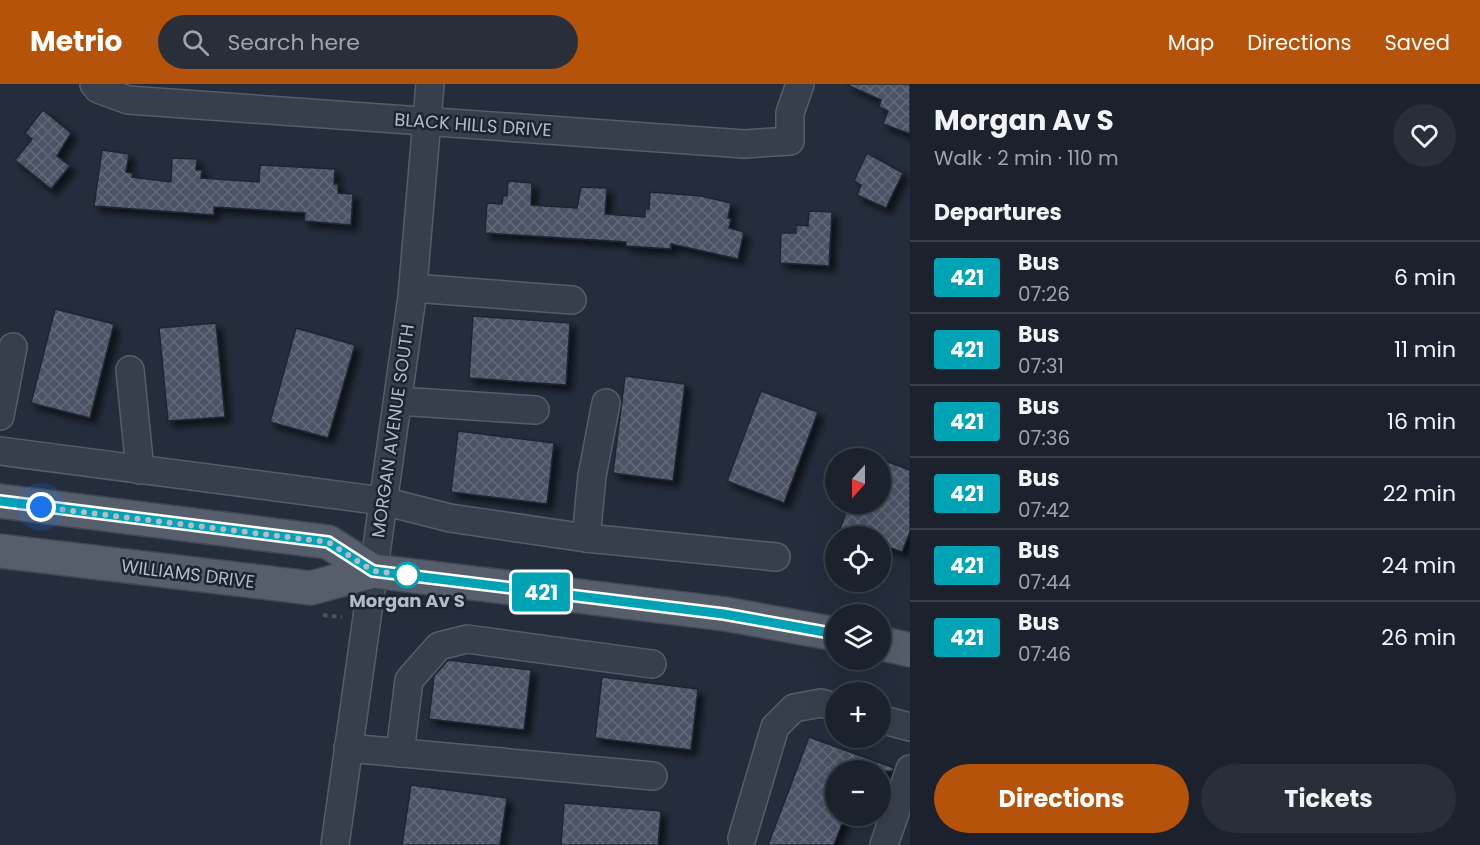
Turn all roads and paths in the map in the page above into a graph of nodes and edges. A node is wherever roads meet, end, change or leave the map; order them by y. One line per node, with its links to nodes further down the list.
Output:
1 (430, 84): 4 (street, MORGAN AVENUE SOUTH)
2 (800, 84): 4 (street, BLACK HILLS DRIVE)
3 (96, 87): 4 (street, BLACK HILLS DRIVE)
4 (427, 122): 5 (street, MORGAN AVENUE SOUTH)
5 (413, 288): 6 (street); 9 (street, MORGAN AVENUE SOUTH)
6 (572, 300)
7 (13, 347): 12 (street)
8 (130, 370): 14 (street)
9 (398, 401): 11 (street); 16 (street, MORGAN AVENUE SOUTH)
10 (606, 402): 17 (street)
11 (535, 410)
12 (0, 416)
13 (0, 451): 14 (street)
14 (140, 470): 16 (street)
15 (0, 501): 20 (main road, WILLIAMS DRIVE)
16 (383, 501): 17 (street); 20 (street, MORGAN AVENUE SOUTH)
17 (586, 538): 19 (street)
18 (0, 551): 20 (main road, WILLIAMS DRIVE)
19 (776, 557)
20 (373, 571): 21 (main road, WILLIAMS DRIVE); 28 (street, MORGAN AVENUE SOUTH)
21 (825, 632)
22 (891, 646): 23 (main road)
23 (910, 650)
24 (652, 664): 29 (street)
25 (825, 704): 32 (street)
26 (891, 722): 27 (street)
27 (910, 727)
28 (348, 748): 29 (street); 33 (street, MORGAN AVENUE SOUTH)
29 (400, 753): 31 (street)
30 (910, 769): 34 (street)
31 (653, 776)
32 (742, 838)
33 (335, 845)
34 (884, 845)

